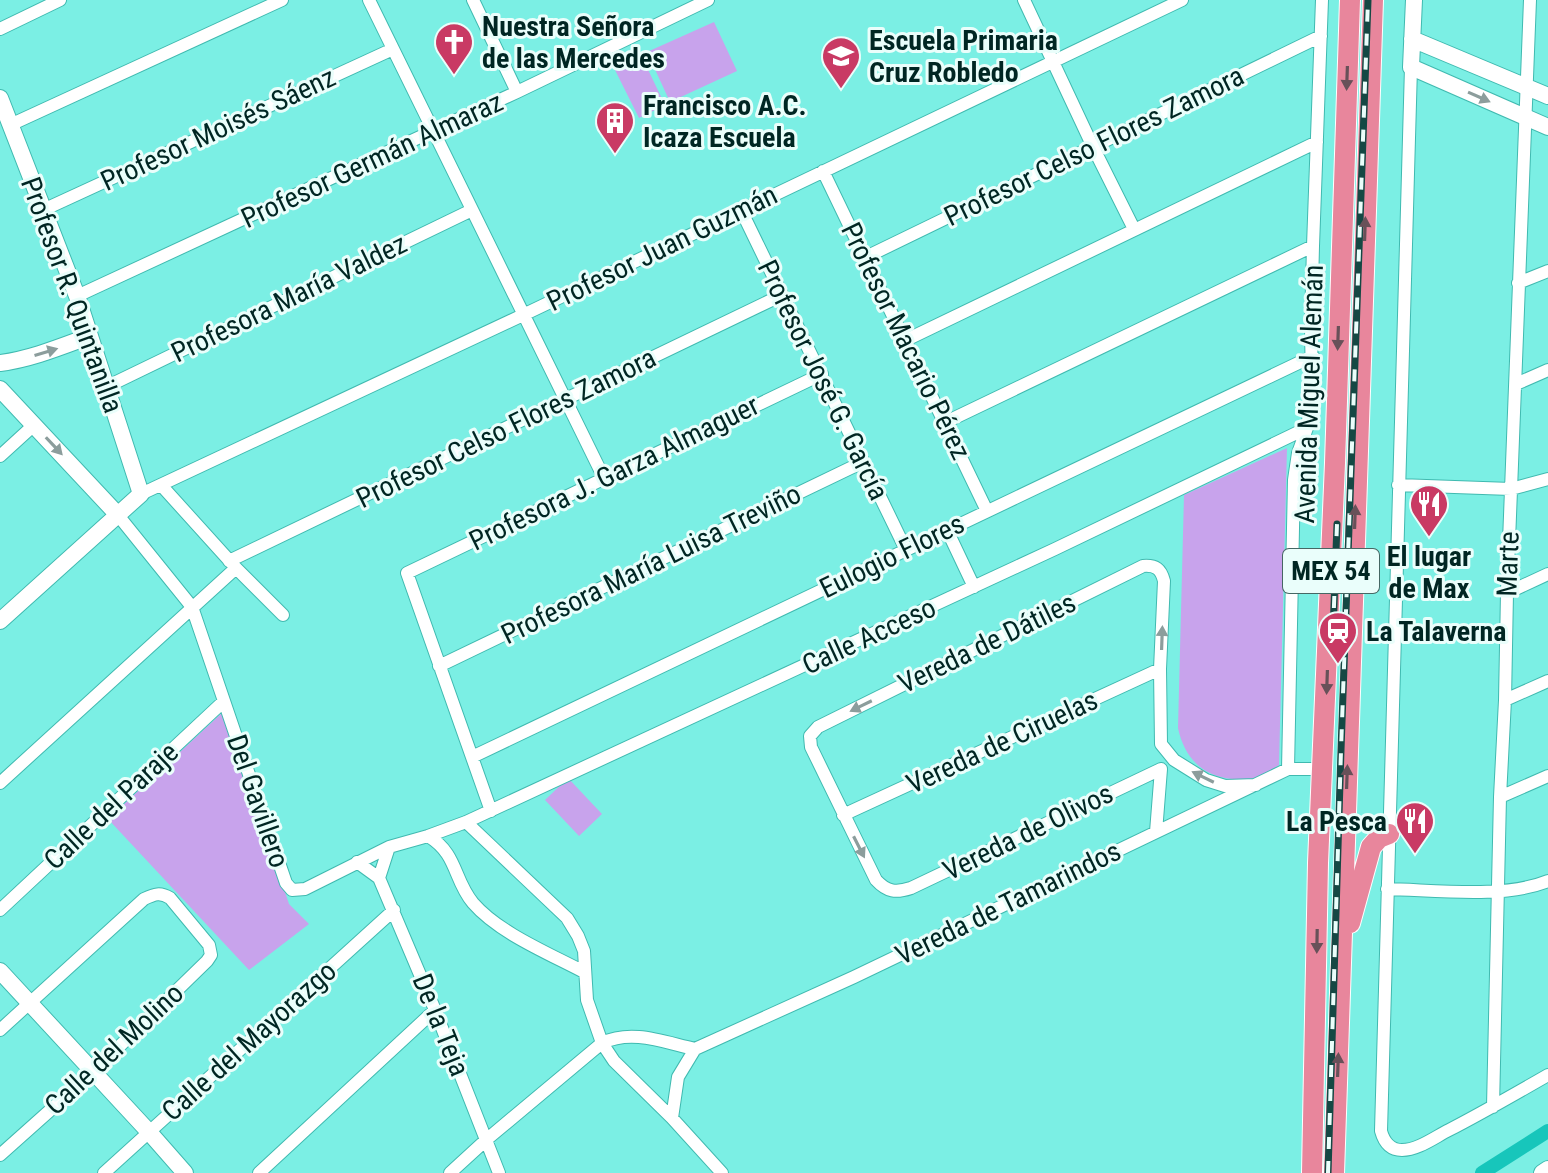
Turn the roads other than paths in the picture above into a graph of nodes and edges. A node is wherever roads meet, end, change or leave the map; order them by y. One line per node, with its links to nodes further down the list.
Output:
1 (60, 0): 13 (street)
2 (282, 0): 24 (street)
3 (369, 0): 16 (street)
4 (708, 0): 20 (street, Profesor Germán Almaraz)
5 (1024, 0): 17 (street)
6 (1182, 0): 17 (street, Profesor Juan Guzmán)
7 (1322, 0): 14 (street)
8 (1350, 0): 80 (highway, Avenida Miguel Alemán / MEX 54, one-way to 80)
9 (1373, 0): 99 (highway, Avenida Miguel Alemán / MEX 54, one-way to 9)
10 (1414, 0): 15 (street)
11 (1530, 0): 19 (street, Marte)
12 (478, 2): 20 (street)
13 (0, 29)
14 (1321, 36): 27 (street); 28 (street, Profesor Celso Flores Zamora)
15 (1412, 39): 18 (street); 19 (street)
16 (393, 49): 26 (street); 30 (street, Profesor Moisés Sáenz)
17 (1052, 60): 28 (street); 29 (street, Profesor Juan Guzmán)
18 (1411, 67): 23 (street, one-way to 23); 59 (street)
19 (1526, 87): 21 (street); 23 (street, Marte)
20 (517, 92): 26 (street, Profesor Germán Almaraz)
21 (1548, 96)
22 (0, 98): 24 (street, Profesor R. Quintanilla)
23 (1525, 117): 25 (street); 37 (street, Marte)
24 (10, 125): 30 (street, Profesor R. Quintanilla)
25 (1548, 127)
26 (434, 130): 31 (street); 39 (street, Profesor Germán Almaraz)
27 (1317, 142): 33 (street); 34 (street)
28 (1093, 147): 33 (street); 35 (street, Profesor Celso Flores Zamora)
29 (823, 171): 32 (street, Profesor Juan Guzmán); 35 (street, Profesor Macario Pérez)
30 (43, 210): 39 (street, Profesor R. Quintanilla)
31 (472, 210): 40 (street); 48 (street, Profesora María Valdez)
32 (741, 210): 38 (street, Profesor José G. García); 40 (street, Profesor Juan Guzmán)
33 (1134, 229): 42 (street)
34 (1313, 246): 43 (street); 51 (street)
35 (866, 257): 42 (street, Profesor Macario Pérez)
36 (1548, 271): 37 (street)
37 (1518, 283): 47 (street, Marte)
38 (782, 295): 46 (street, Profesor José G. García); 50 (street, Profesor Celso Flores Zamora)
39 (77, 296): 41 (street, Profesor R. Quintanilla)
40 (523, 315): 50 (street); 58 (street, Profesor Juan Guzmán)
41 (90, 336): 44 (street, one-way to 41); 48 (street, Profesor R. Quintanilla)
42 (906, 340): 51 (street, Profesor Macario Pérez)
43 (1313, 356): 53 (street); 62 (street, Eulogio Flores)
44 (0, 363)
45 (1548, 370): 47 (street)
46 (822, 374): 55 (street, Profesor José G. García); 56 (street, Profesora J. Garza Almaguer)
47 (1516, 384): 60 (street, Marte)
48 (106, 387): 61 (street, Profesor R. Quintanilla)
49 (0, 389): 52 (street)
50 (565, 400): 56 (street); 66 (street, Profesor Celso Flores Zamora)
51 (946, 422): 62 (street, Profesor Macario Pérez)
52 (34, 425): 54 (street); 63 (street, one-way to 63)
53 (1307, 428): 68 (street, Calle Acceso); 79 (street)
54 (0, 456)
55 (863, 462): 65 (street, Profesor José G. García); 73 (street, Profesora María Luisa Treviño)
56 (604, 478): 73 (street, Profesora J. Garza Almaguer)
57 (1548, 479): 60 (street)
58 (161, 485): 61 (street, Profesor Juan Guzmán); 66 (street)
59 (1398, 485): 60 (street); 89 (street)
60 (1511, 489): 69 (street, Marte)
61 (141, 494): 63 (street)
62 (987, 511): 64 (street, Eulogio Flores)
63 (117, 514): 70 (street, Del Gavillero); 72 (street)
64 (947, 530): 65 (street, Eulogio Flores); 68 (street)
65 (906, 550): 78 (street, Eulogio Flores)
66 (233, 564): 70 (street, Profesor Celso Flores Zamora); 71 (street)
67 (1548, 574): 69 (street)
68 (974, 587): 85 (street, Calle Acceso)
69 (1507, 593): 76 (street, Marte)
70 (192, 607): 77 (street, Del Gavillero); 82 (street, Profesor Celso Flores Zamora)
71 (283, 615)
72 (0, 621)
73 (439, 666): 78 (street)
74 (1160, 669): 83 (street, one-way to 74); 86 (street, Vereda de Ciruelas); 86 (street, Vereda de Dátiles, one-way to 86)
75 (1548, 681): 76 (street)
76 (1505, 700): 84 (street, Marte)
77 (223, 702): 92 (street, Del Gavillero); 97 (street, Calle del Paraje)
78 (472, 757): 85 (street)
79 (1288, 769): 80 (street, Vereda de Tamarindos); 83 (street, Vereda de Tamarindos)
80 (1323, 769): 121 (highway, Avenida Miguel Alemán / MEX 54, one-way to 121)
81 (1548, 776): 84 (street)
82 (0, 783)
83 (1256, 785): 88 (street, Vereda de Tamarindos)
84 (1500, 797): 96 (street, Marte)
85 (491, 811): 87 (street, Calle Acceso)
86 (843, 815): 88 (street, Vereda de Olivos, one-way to 88)
87 (466, 822): 90 (street, Calle Acceso); 101 (street)
88 (1156, 832): 106 (street, Vereda de Tamarindos)
89 (1389, 834): 95 (street); 99 (highway)
90 (428, 836): 91 (street, Del Gavillero); 101 (street)
91 (389, 847): 92 (street, Del Gavillero); 93 (street)
92 (357, 862): 93 (street, De la Teja)
93 (379, 878): 98 (street, De la Teja)
94 (1547, 884): 96 (street)
95 (1387, 889): 96 (street); 109 (street)
96 (1497, 892): 109 (street, Marte)
97 (0, 910)
98 (394, 910): 103 (street, De la Teja); 111 (street, Calle del Mayorazgo)
99 (1342, 937): 122 (highway, Avenida Miguel Alemán / MEX 54, one-way to 99)
100 (0, 971): 102 (street)
101 (584, 972): 105 (street)
102 (30, 1003): 104 (street); 107 (street); 107 (street, Calle del Molino)
103 (435, 1010): 112 (street, De la Teja); 117 (street)
104 (0, 1030)
105 (602, 1043): 106 (street); 110 (street); 112 (street)
106 (695, 1049): 110 (street)
107 (93, 1072): 111 (street); 113 (street, Calle del Molino)
108 (1548, 1075): 109 (street)
109 (1493, 1107)
110 (672, 1118): 120 (street)
111 (149, 1132): 115 (street, Calle del Mayorazgo); 116 (street)
112 (486, 1140): 118 (street); 119 (street, De la Teja)
113 (0, 1155)
114 (1548, 1169): 123 (street)
115 (104, 1173)
116 (185, 1173)
117 (259, 1173)
118 (450, 1173)
119 (499, 1173)
120 (722, 1173)
121 (1312, 1173)
122 (1334, 1173)
123 (1542, 1173)

